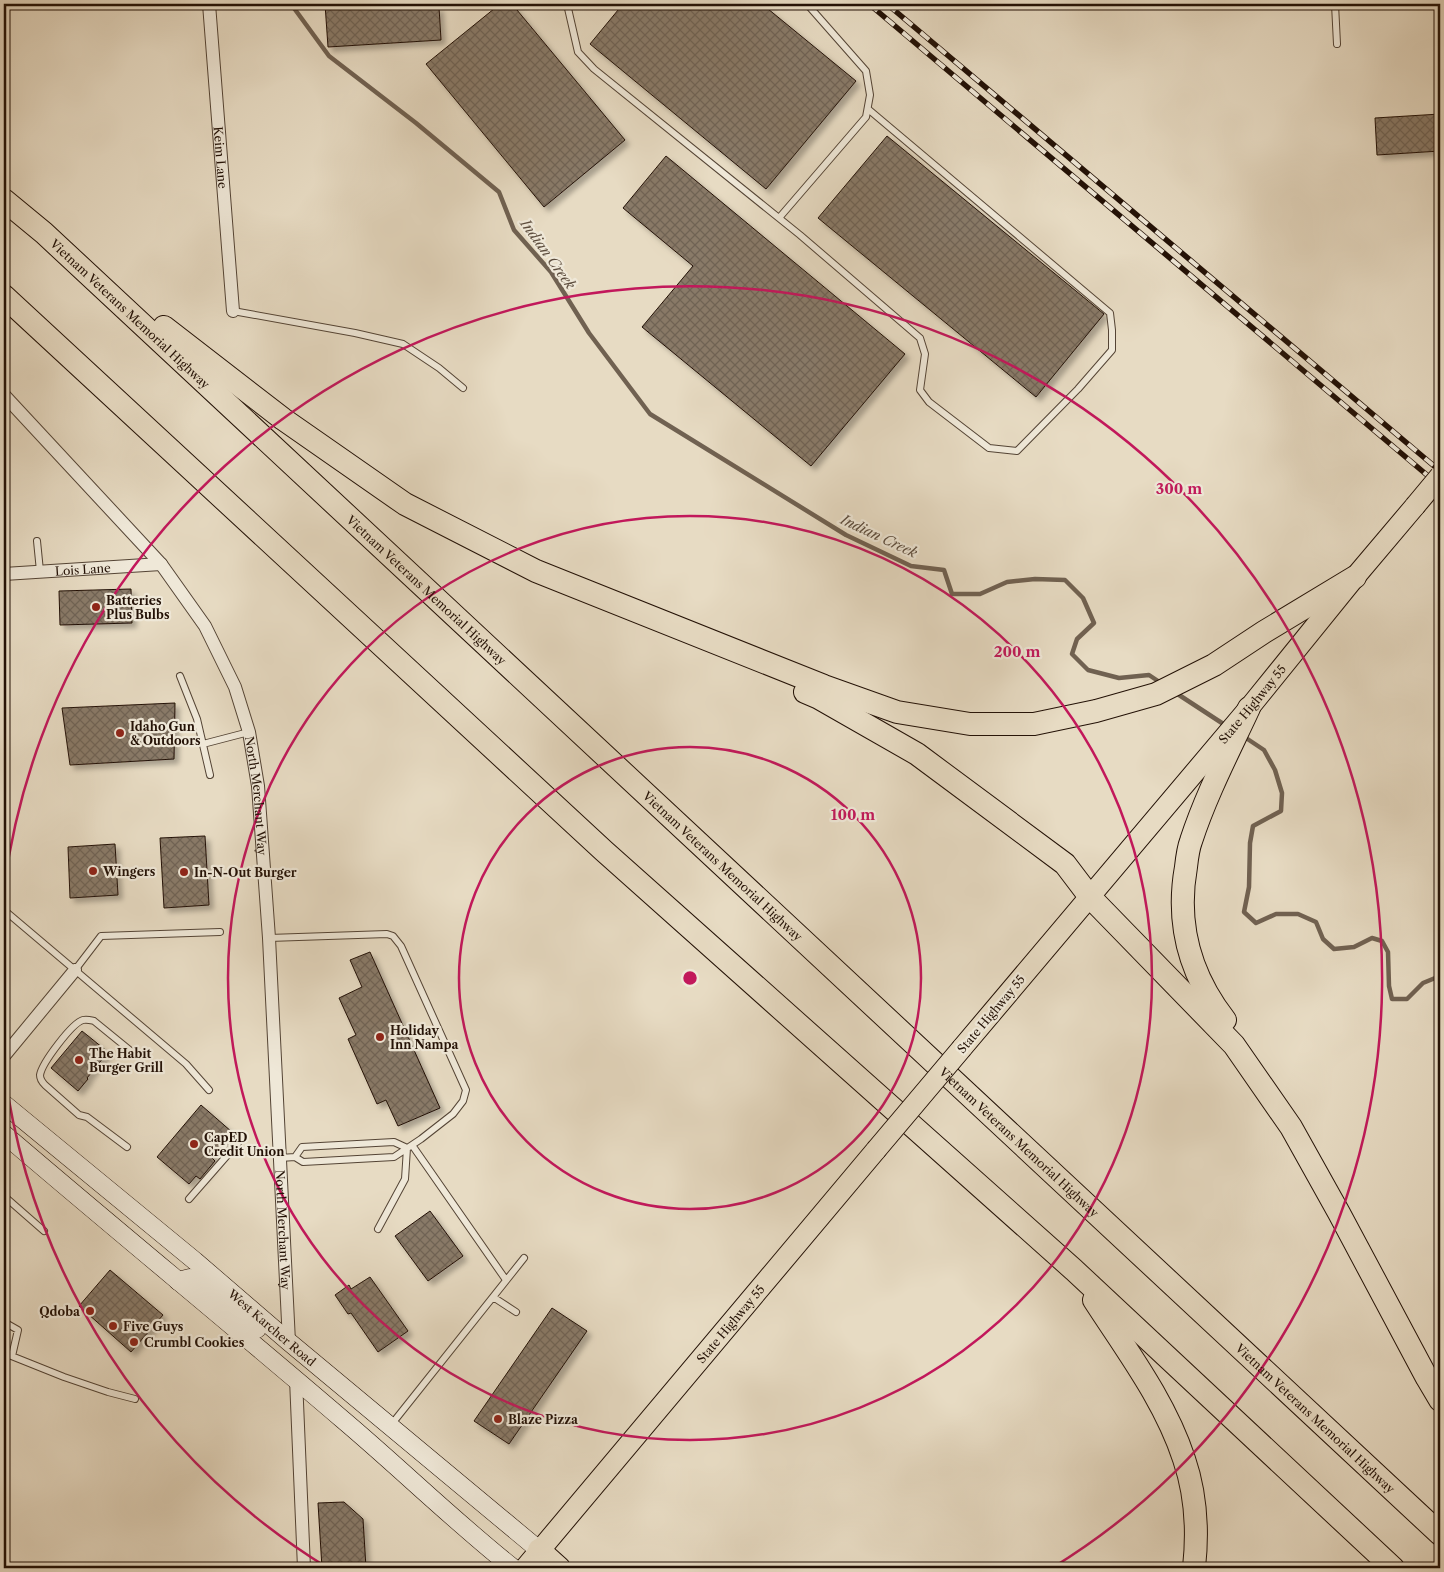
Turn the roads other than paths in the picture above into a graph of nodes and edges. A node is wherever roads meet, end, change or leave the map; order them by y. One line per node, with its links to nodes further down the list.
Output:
1 (209, 4): 11 (street, Keim Lane)
2 (567, 4): 8 (lane)
3 (807, 4): 6 (lane)
4 (1335, 4): 5 (lane)
5 (1337, 44)
6 (868, 109): 8 (lane); 8 (lane)
7 (4, 200): 9 (highway, Vietnam Veterans Memorial Highway)
8 (779, 218)
9 (44, 233): 18 (highway); 60 (highway, Vietnam Veterans Memorial Highway)
10 (4, 296): 46 (highway)
11 (233, 311): 12 (lane)
12 (463, 388)
13 (4, 394): 16 (street, North Merchant Way)
14 (1440, 476): 20 (highway, State Highway 55, bridge)
15 (38, 541): 17 (lane)
16 (161, 564): 17 (street, Lois Lane); 23 (street, North Merchant Way)
17 (40, 571): 19 (street, Lois Lane)
18 (536, 571): 20 (highway); 26 (highway)
19 (4, 574)
20 (1355, 577): 22 (highway, State Highway 55)
21 (180, 676): 24 (lane)
22 (1249, 708): 26 (highway, State Highway 55); 50 (highway)
23 (249, 732): 24 (lane); 29 (street, North Merchant Way)
24 (203, 744): 25 (lane)
25 (210, 775)
26 (1090, 897): 50 (highway); 61 (highway, State Highway 55, bridge)
27 (4, 910): 30 (lane)
28 (220, 932): 30 (lane)
29 (269, 938): 38 (lane); 40 (street, North Merchant Way)
30 (75, 970): 31 (street); 33 (lane)
31 (4, 1056)
32 (136, 1056): 37 (lane)
33 (209, 1090)
34 (4, 1104): 53 (main road, West Karcher Road)
35 (4, 1134): 48 (main road, West Karcher Road)
36 (238, 1143): 42 (lane)
37 (127, 1147)
38 (410, 1147): 39 (lane); 39 (lane); 43 (lane); 47 (lane)
39 (295, 1157): 40 (lane)
40 (280, 1158): 53 (street, North Merchant Way)
41 (4, 1196): 44 (lane)
42 (189, 1199)
43 (378, 1229)
44 (44, 1231)
45 (524, 1258): 47 (lane)
46 (1074, 1270): 66 (highway); 67 (highway)
47 (506, 1280): 49 (lane)
48 (178, 1281): 53 (main road); 56 (main road, West Karcher Road)
49 (493, 1297): 51 (lane); 59 (lane)
50 (1384, 1297): 58 (highway)
51 (516, 1312)
52 (4, 1322): 55 (lane)
53 (289, 1342): 59 (main road, West Karcher Road)
54 (4, 1353): 55 (lane)
55 (12, 1356): 57 (lane)
56 (296, 1379): 62 (street); 63 (main road, West Karcher Road)
57 (136, 1399)
58 (1440, 1400)
59 (390, 1426): 61 (main road, West Karcher Road)
60 (1440, 1534)
61 (539, 1550): 64 (highway, State Highway 55); 65 (highway)
62 (304, 1568)
63 (513, 1568)
64 (525, 1568)
65 (559, 1568)
66 (1194, 1568)
67 (1393, 1568)

